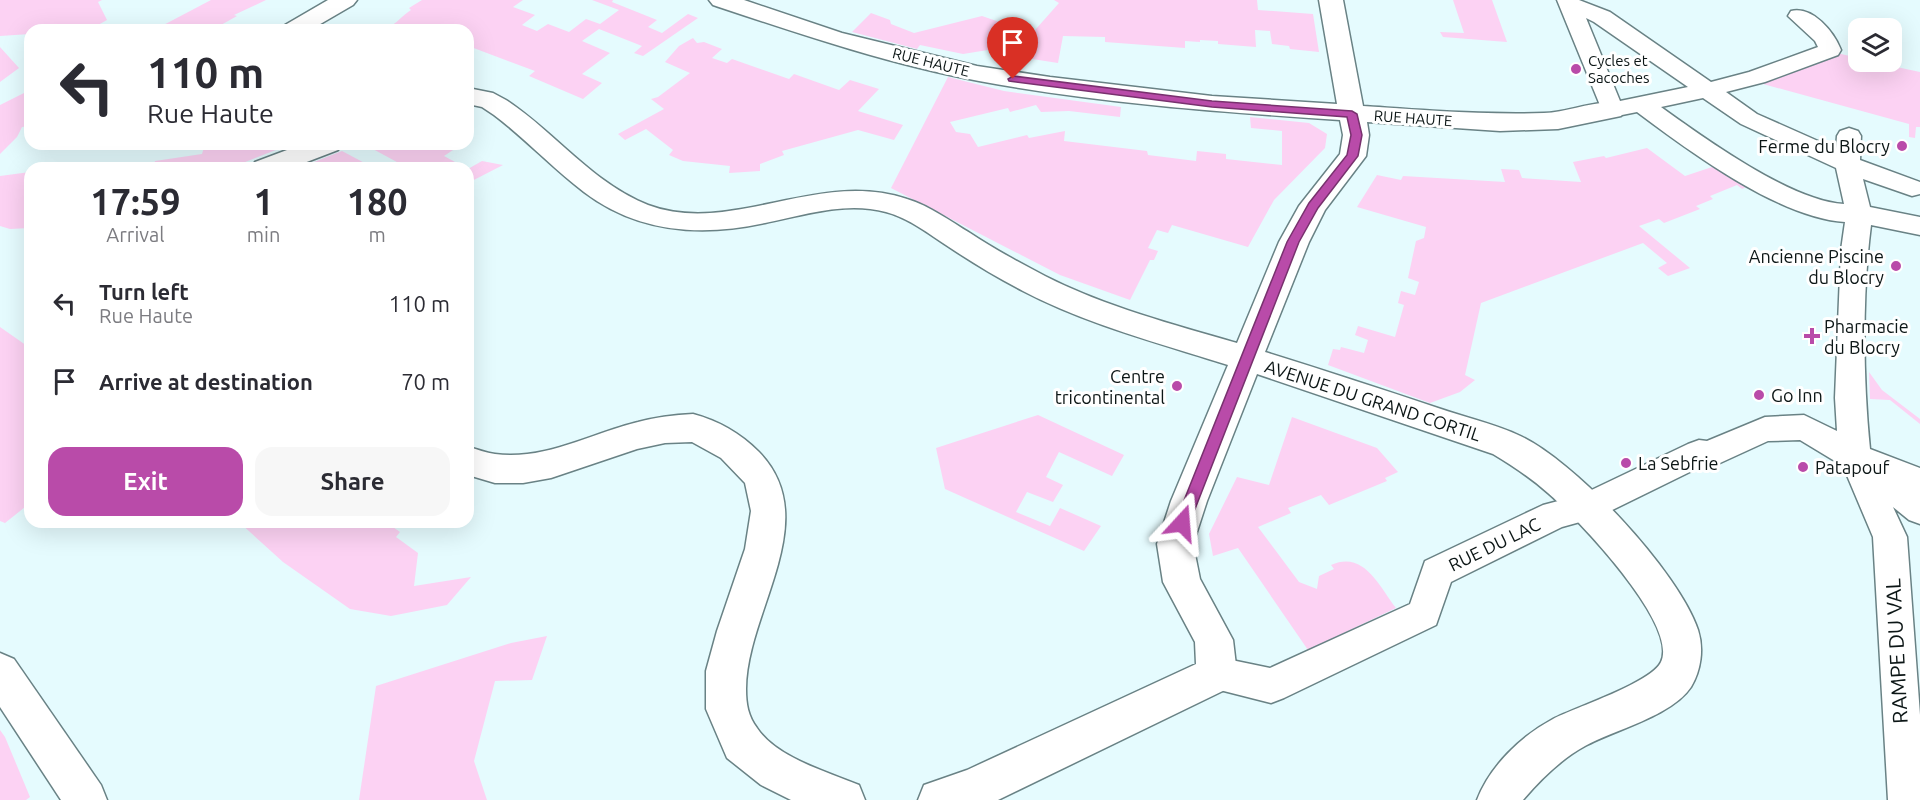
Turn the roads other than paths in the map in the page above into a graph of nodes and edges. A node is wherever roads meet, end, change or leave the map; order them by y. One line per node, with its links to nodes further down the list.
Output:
1 (345, 0): 6 (street)
2 (1331, 0): 11 (street)
3 (726, 1): 11 (street, RUE HAUTE)
4 (1569, 2): 7 (street); 10 (street)
5 (1799, 16): 7 (street)
6 (303, 24)
7 (1707, 90): 9 (street); 15 (street)
8 (474, 97): 19 (street, AVENUE DU GRAND CORTIL)
9 (1642, 104): 10 (street); 17 (street)
10 (1612, 110): 11 (street, RUE HAUTE)
11 (1352, 114): 19 (street)
12 (1849, 136): 15 (street)
13 (313, 150): 14 (street)
14 (281, 162)
15 (1847, 164): 16 (street); 17 (street)
16 (1912, 188)
17 (1859, 214): 18 (street); 20 (street, RAMPE DU VAL)
18 (1920, 226)
19 (1248, 359): 23 (street, AVENUE DU GRAND CORTIL); 26 (street)
20 (1856, 458): 22 (street); 23 (street, RUE DU LAC); 24 (street); 31 (street, RAMPE DU VAL)
21 (474, 463): 29 (street)
22 (1920, 481)
23 (1587, 507): 26 (street, RUE DU LAC); 30 (street, AVENUE DU GRAND CORTIL)
24 (1920, 510)
25 (0, 672): 28 (street)
26 (1217, 674): 27 (street)
27 (963, 797)
28 (86, 800)
29 (844, 800)
30 (1498, 800)
31 (1907, 800)

